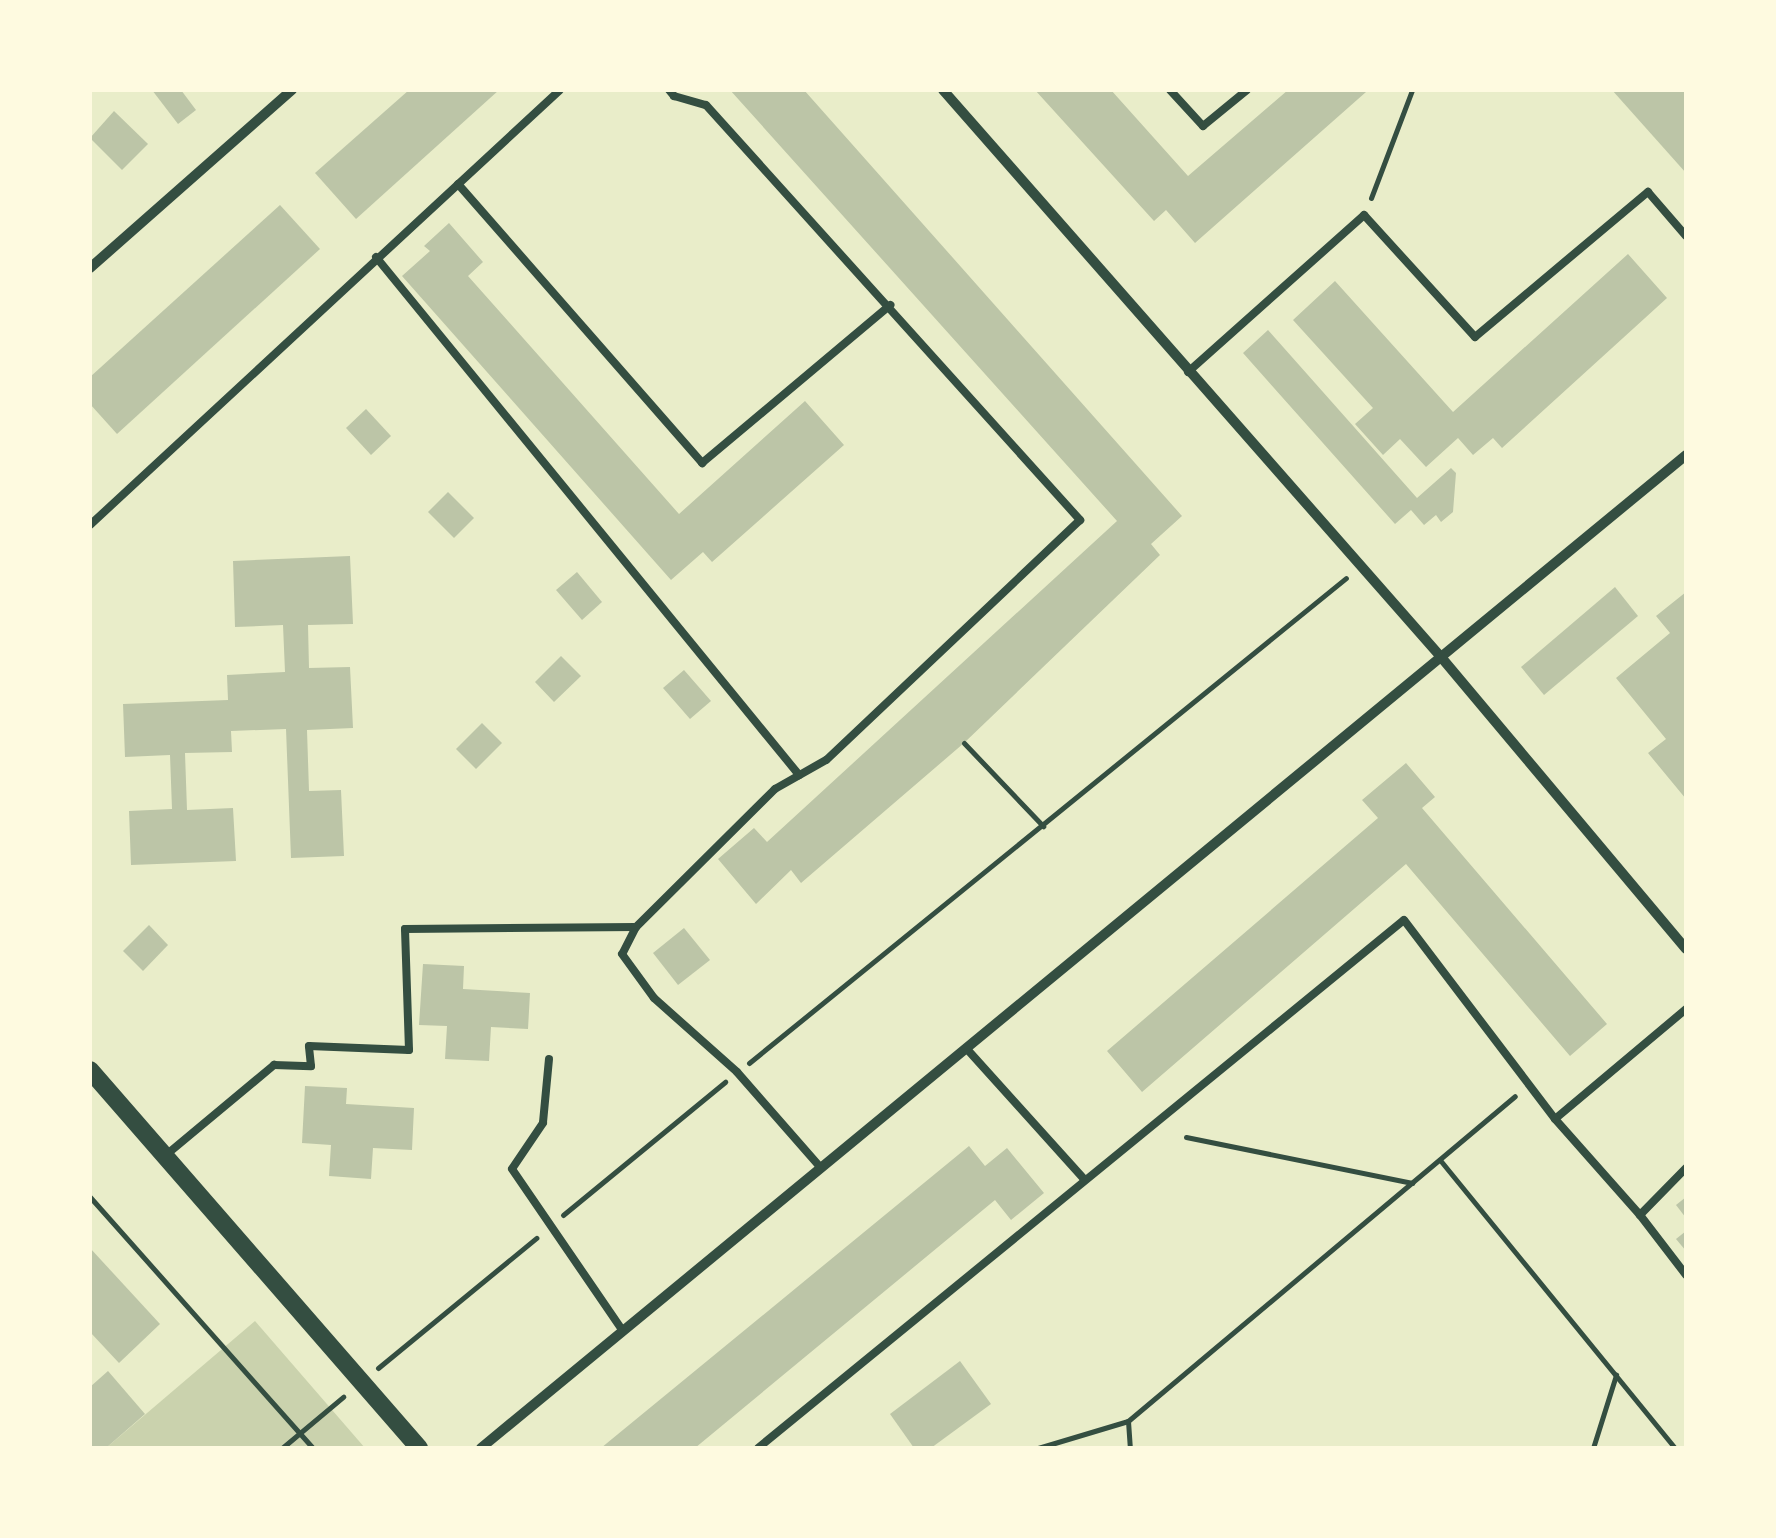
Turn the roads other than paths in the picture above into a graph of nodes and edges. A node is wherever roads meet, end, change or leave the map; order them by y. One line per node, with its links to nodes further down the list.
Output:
1 (292, 90): 10 (street)
2 (560, 90): 7 (lane)
3 (669, 90): 11 (lane)
4 (943, 90): 12 (street)
5 (1170, 90): 6 (lane)
6 (1247, 90)
7 (458, 184): 9 (lane); 11 (lane)
8 (1686, 236): 12 (lane)
9 (376, 256): 14 (lane); 16 (lane)
10 (90, 268)
11 (890, 305): 16 (lane)
12 (1187, 373): 15 (street)
13 (1686, 454): 15 (street)
14 (90, 525)
15 (1441, 657): 18 (street); 20 (street)
16 (799, 775): 17 (lane)
17 (636, 927): 24 (lane); 25 (lane)
18 (1686, 949)
19 (1686, 1010): 23 (lane)
20 (966, 1048): 25 (street); 27 (lane)
21 (548, 1059): 30 (lane)
22 (90, 1070): 24 (street)
23 (1555, 1118): 27 (lane); 28 (lane)
24 (166, 1156): 31 (street)
25 (821, 1168): 30 (street)
26 (1686, 1168): 28 (lane)
27 (1084, 1180): 33 (lane)
28 (1640, 1216): 29 (lane)
29 (1686, 1275)
30 (623, 1331): 32 (street)
31 (419, 1448)
32 (480, 1448)
33 (758, 1448)

